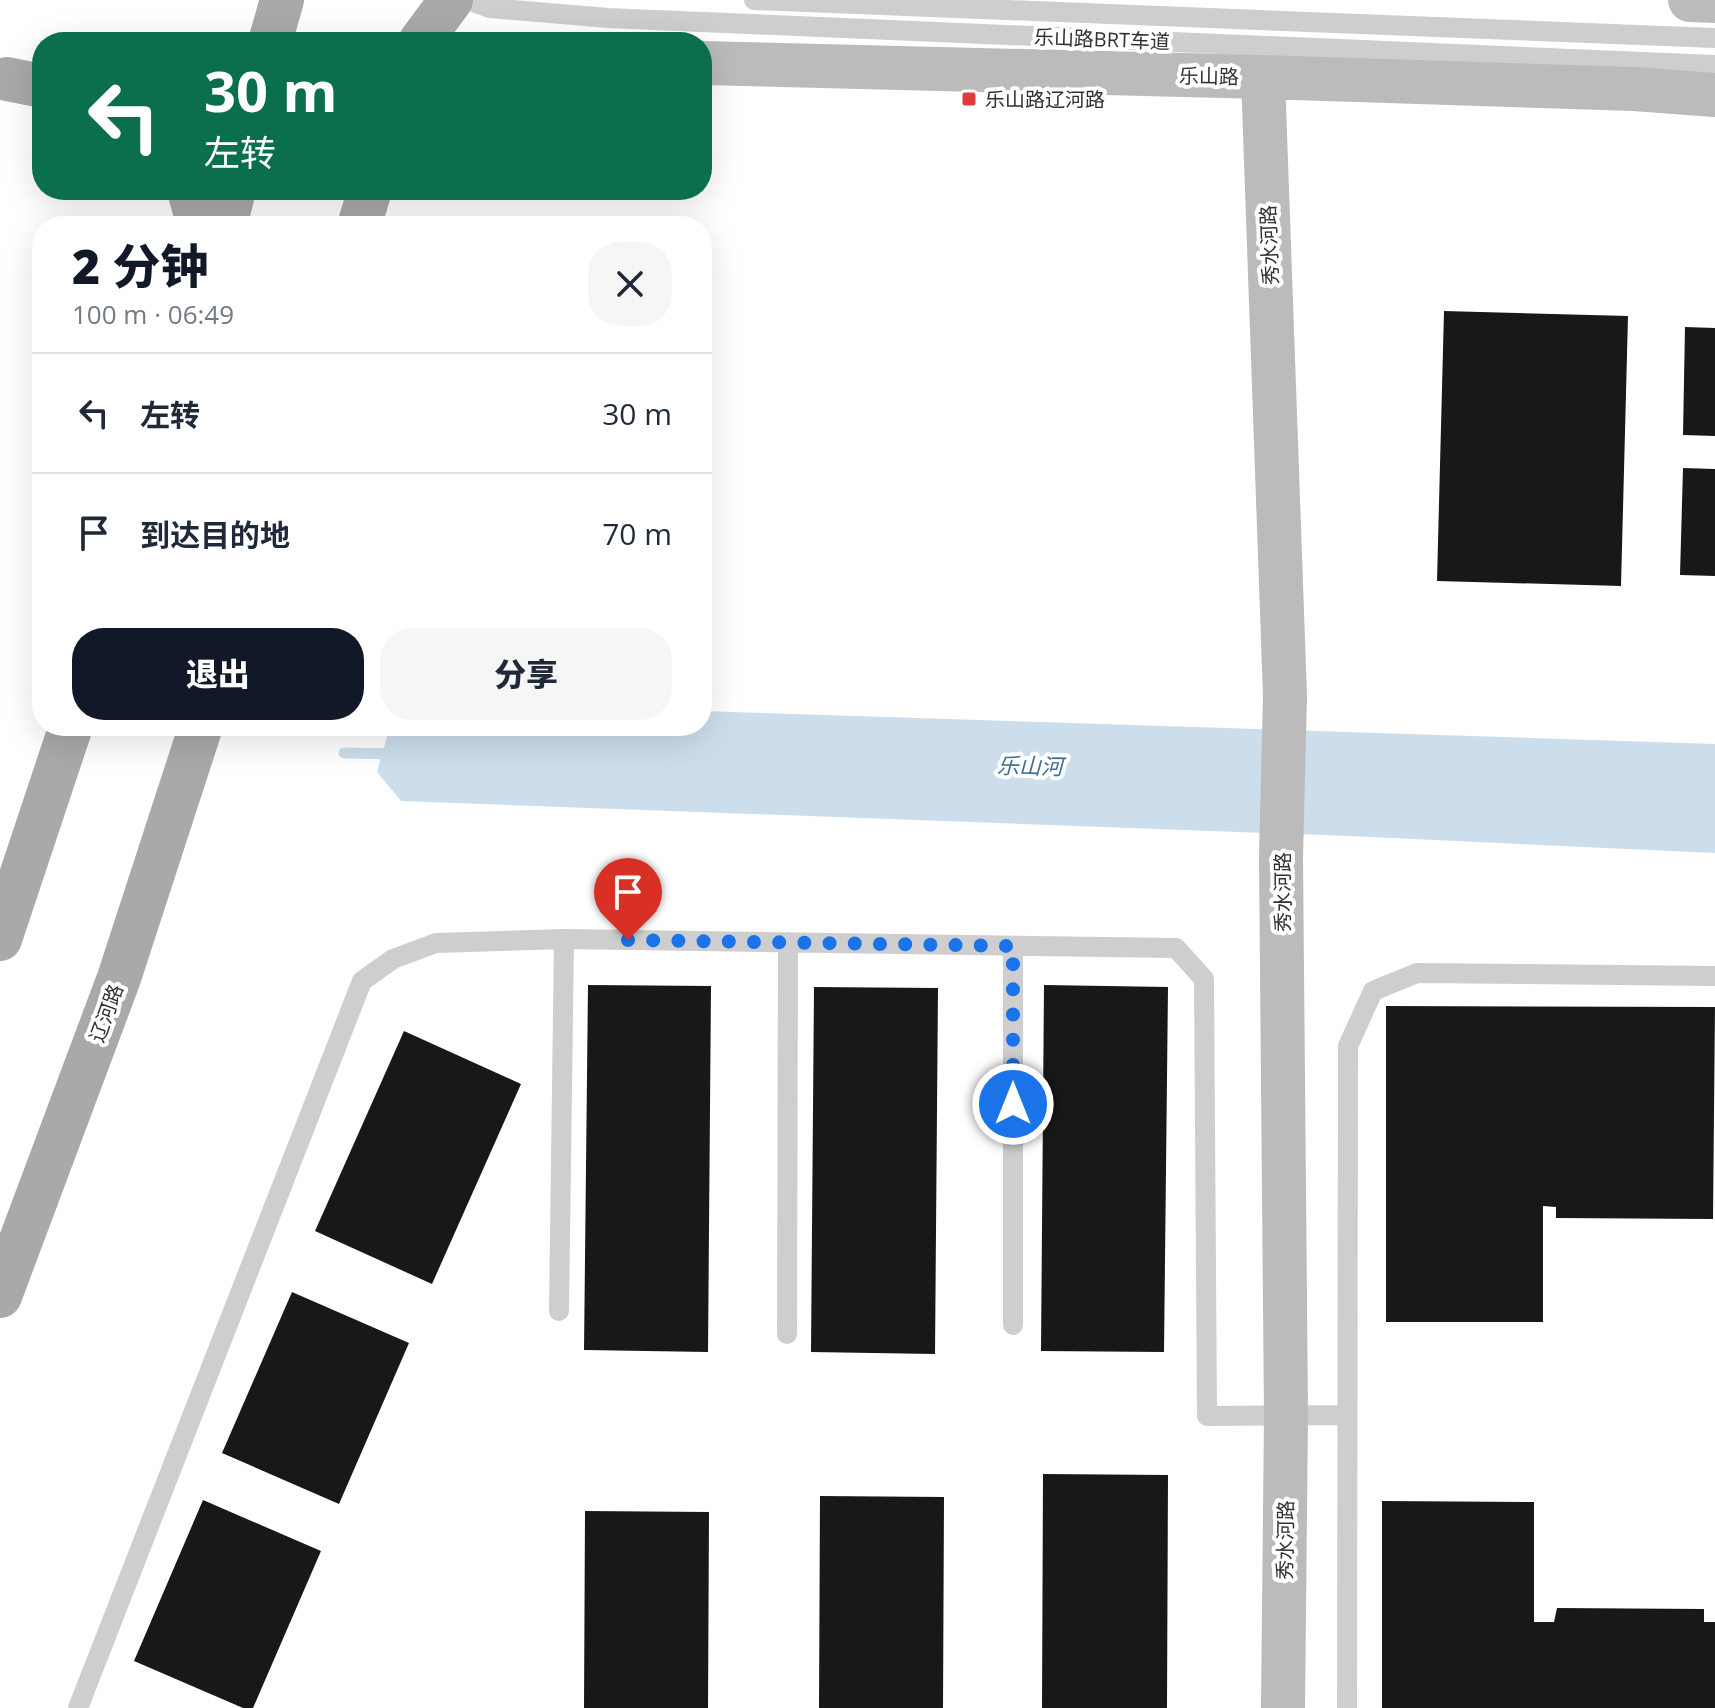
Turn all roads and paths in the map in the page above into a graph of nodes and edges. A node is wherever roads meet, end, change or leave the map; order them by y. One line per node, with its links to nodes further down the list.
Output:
1 (282, 0): 8 (main road)
2 (425, 0): 9 (main road)
3 (468, 0): 7 (lane, 乐山路BRT车道)
4 (754, 0): 11 (lane, 乐山路BRT车道)
5 (1690, 0): 6 (street)
6 (1715, 1)
7 (471, 4): 10 (main road); 13 (lane, 乐山路BRT车道)
8 (273, 32)
9 (416, 32)
10 (433, 32)
11 (1715, 38)
12 (712, 63): 14 (street, 乐山路)
13 (1715, 65)
14 (1263, 77): 15 (street, 乐山路); 27 (street, 秀水河路)
15 (1715, 95)
16 (68, 736): 18 (main road)
17 (198, 736): 23 (main road, 辽河路)
18 (0, 939)
19 (564, 939): 20 (lane); 24 (lane); 29 (lane)
20 (788, 942): 21 (lane); 26 (lane)
21 (1013, 946): 25 (lane); 27 (lane)
22 (1715, 976): 28 (lane)
23 (0, 1296)
24 (559, 1311)
25 (1013, 1325)
26 (787, 1334)
27 (1286, 1415): 28 (lane); 30 (street, 秀水河路)
28 (1347, 1415): 31 (lane)
29 (78, 1708)
30 (1283, 1708)
31 (1347, 1708)

